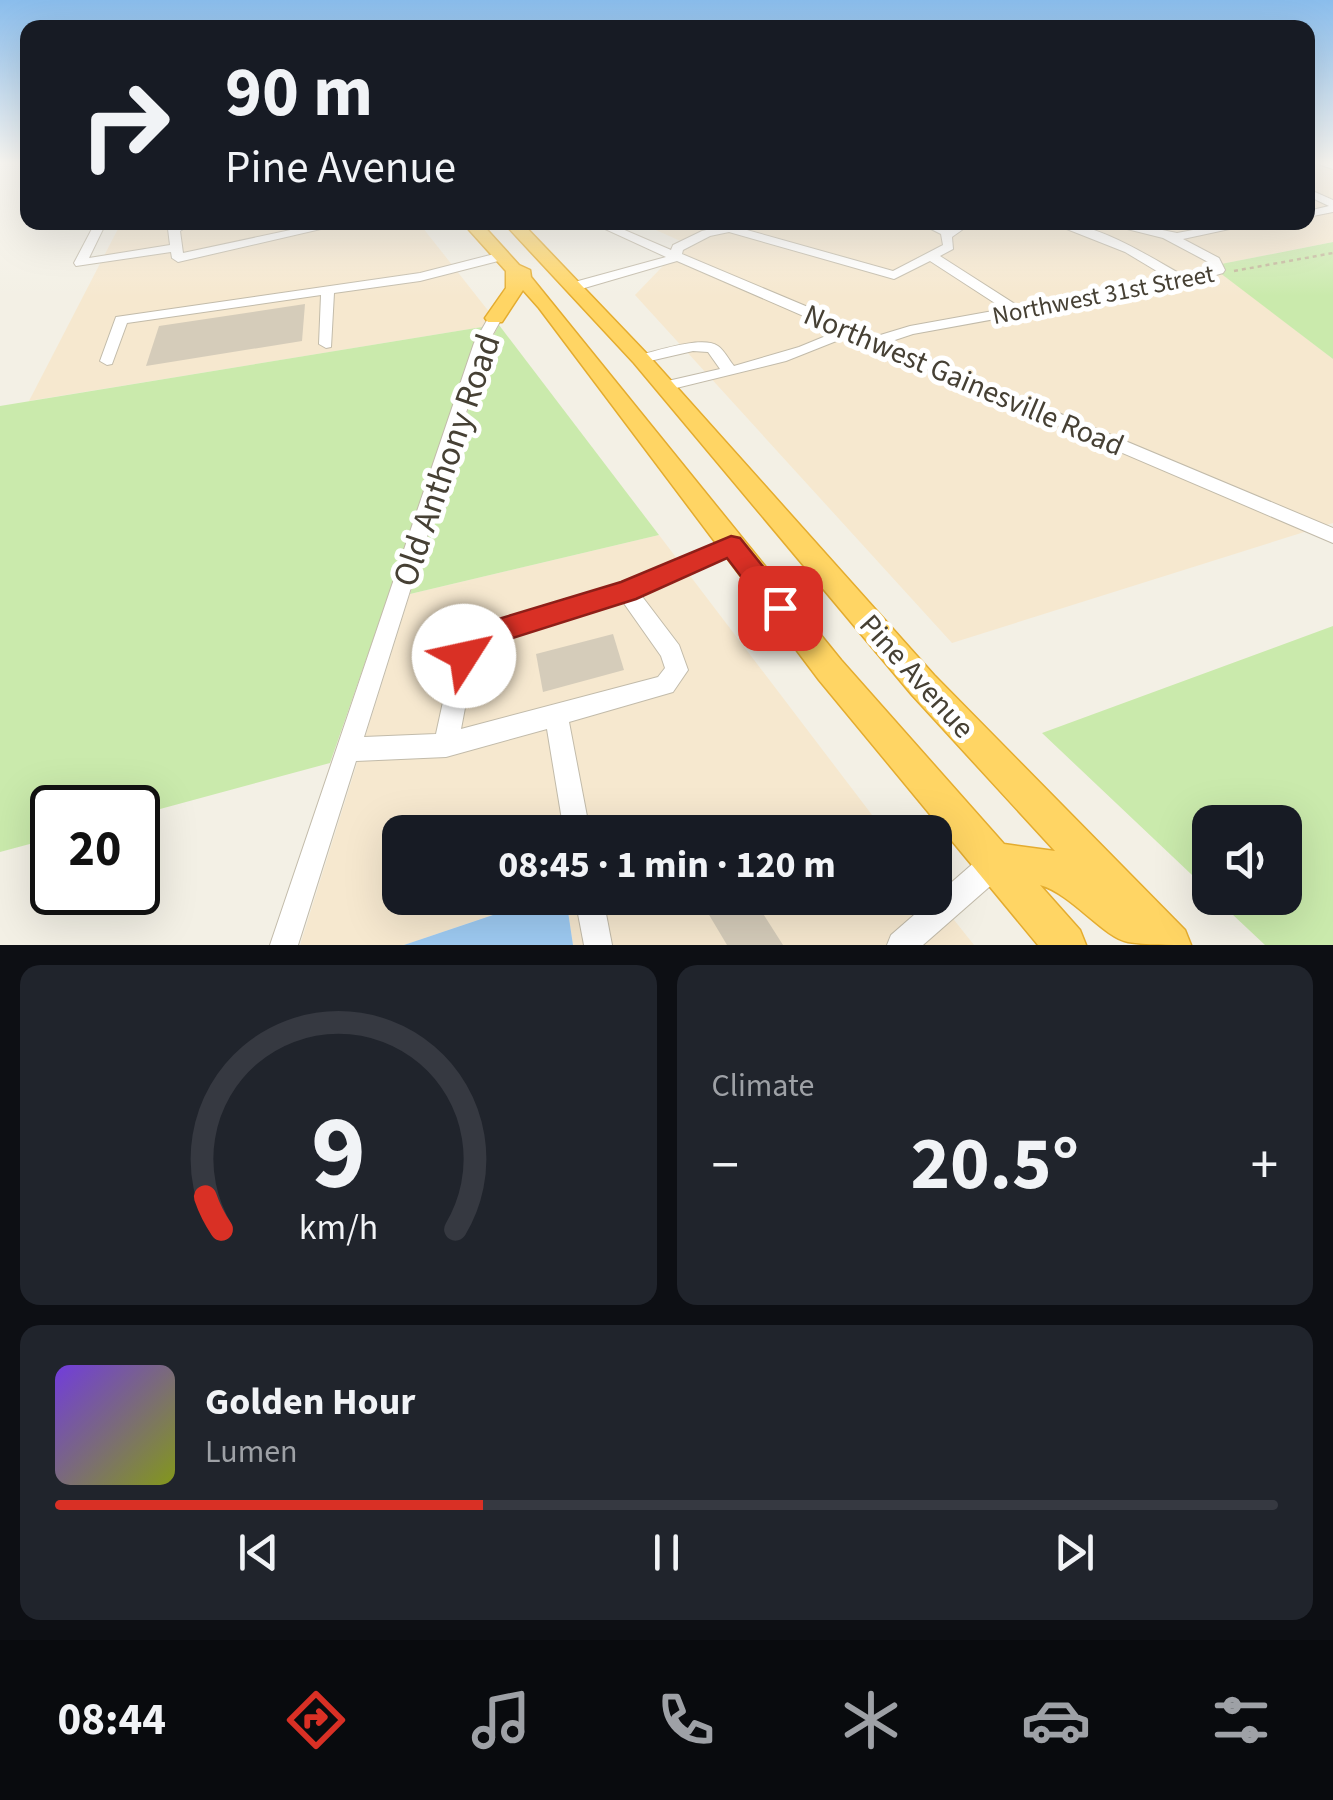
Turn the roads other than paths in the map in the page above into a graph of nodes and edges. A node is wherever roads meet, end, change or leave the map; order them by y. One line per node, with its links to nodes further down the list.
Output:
1 (96, 230): 18 (street)
2 (174, 230): 18 (street)
3 (297, 230): 18 (street)
4 (478, 230): 21 (highway, Pine Avenue)
5 (506, 230): 17 (highway)
6 (519, 230): 17 (highway, Pine Avenue)
7 (620, 230): 20 (street, Northwest Gainesville Road)
8 (722, 230): 20 (street)
9 (736, 230): 19 (street)
10 (941, 230): 15 (street)
11 (956, 230): 15 (street)
12 (1077, 230): 22 (street)
13 (1141, 230): 16 (street)
14 (1199, 230): 16 (street)
15 (950, 234): 19 (street)
16 (1168, 236): 22 (street, Northwest 31st Street)
17 (533, 243): 23 (highway, Pine Avenue)
18 (177, 247)
19 (930, 255): 26 (street)
20 (675, 258): 23 (street); 28 (street, Northwest Gainesville Road)
21 (509, 262): 23 (highway); 24 (street); 25 (highway, Pine Avenue); 27 (highway)
22 (1182, 282): 26 (street, Northwest 31st Street)
23 (576, 286): 31 (highway, Pine Avenue)
24 (328, 290): 30 (street); 32 (street)
25 (546, 304): 27 (highway); 36 (highway, Pine Avenue)
26 (1016, 311): 29 (street, Northwest 31st Street)
27 (495, 318): 40 (street, Old Anthony Road)
28 (848, 331): 29 (street, Northwest Gainesville Road); 33 (street)
29 (874, 342): 35 (street, Northwest Gainesville Road)
30 (326, 344)
31 (641, 358): 33 (street); 34 (highway, Pine Avenue)
32 (107, 362)
33 (730, 370): 34 (street)
34 (664, 386): 49 (highway, Pine Avenue)
35 (1333, 536)
36 (731, 545): 37 (street); 42 (highway, Pine Avenue)
37 (627, 592): 38 (street); 39 (street)
38 (556, 715): 39 (street); 41 (street)
39 (446, 745): 40 (street)
40 (348, 750): 44 (street, Old Anthony Road)
41 (574, 815)
42 (994, 864): 46 (street); 47 (highway, Pine Avenue); 48 (highway)
43 (592, 915): 45 (street)
44 (284, 945)
45 (598, 945)
46 (901, 945)
47 (1065, 945)
48 (1158, 945)
49 (1170, 945)

